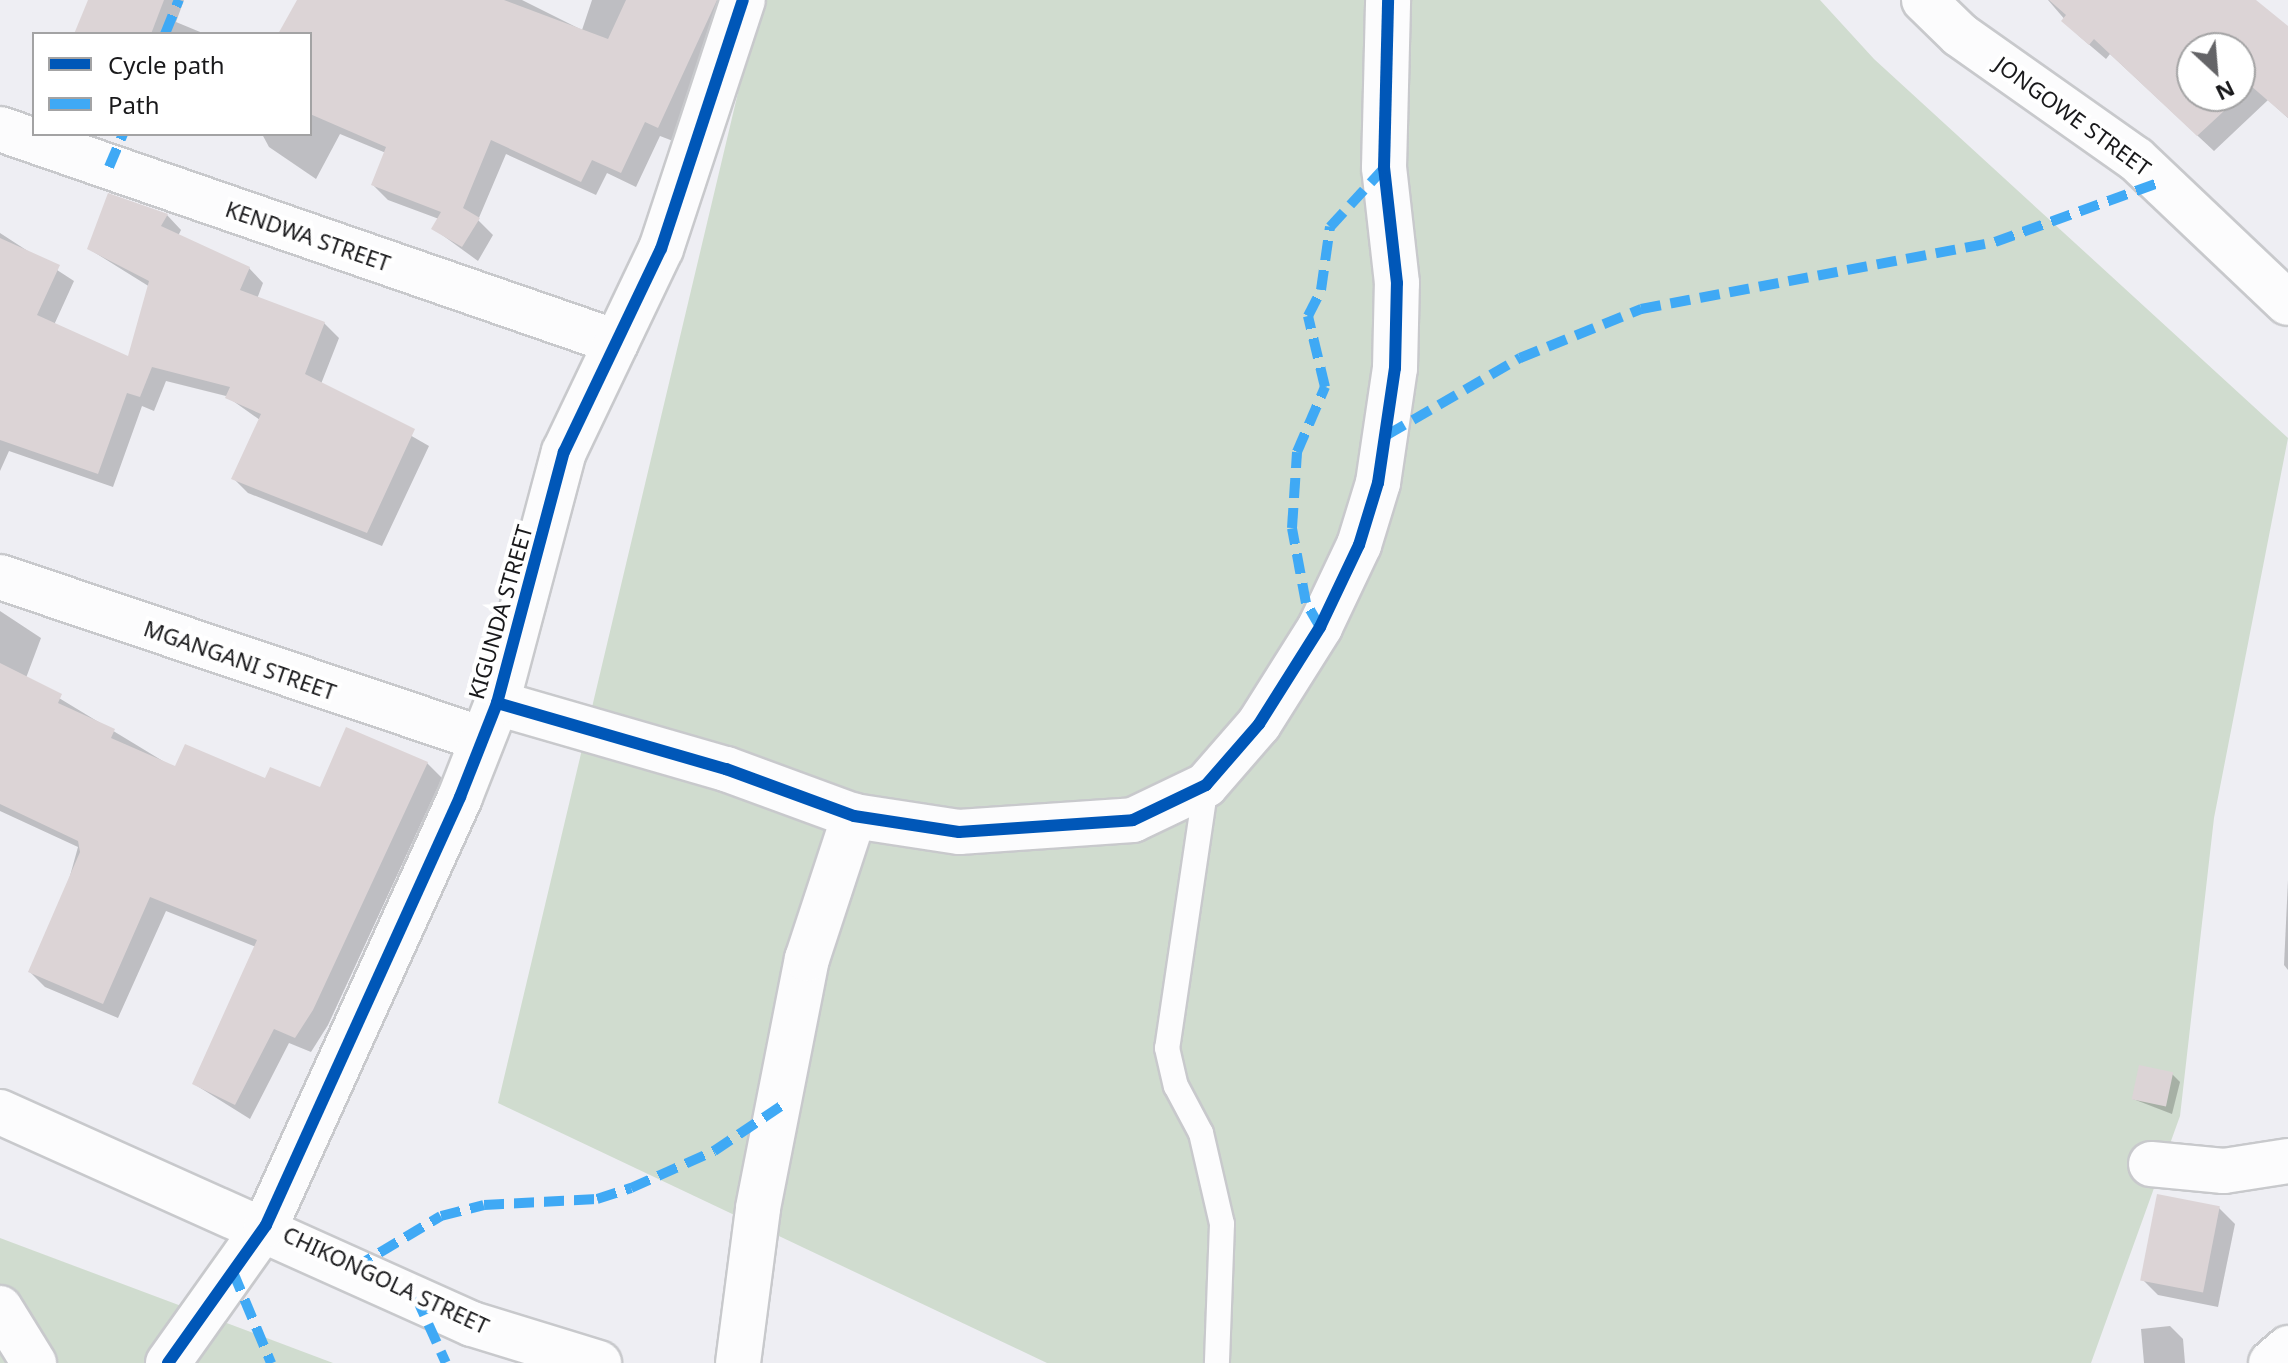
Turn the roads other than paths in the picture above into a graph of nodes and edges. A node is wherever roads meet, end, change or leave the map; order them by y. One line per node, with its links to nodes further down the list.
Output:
1 (743, 0): 6 (street, KIGUNDA STREET)
2 (1388, 0): 9 (street)
3 (1924, 0): 5 (street, JONGOWE STREET)
4 (0, 129): 6 (street, KENDWA STREET)
5 (2288, 303)
6 (616, 342): 8 (street, KIGUNDA STREET)
7 (0, 577): 8 (street, MGANGANI STREET)
8 (489, 721): 10 (street, MGANGANI STREET); 14 (street, KIGUNDA STREET)
9 (1206, 785): 10 (street, MGANGANI STREET); 21 (lane)
10 (854, 816): 20 (street)
11 (0, 1112): 14 (street, CHIKONGOLA STREET)
12 (2288, 1161): 13 (street)
13 (2151, 1164)
14 (266, 1225): 18 (street, KIGUNDA STREET); 19 (street, CHIKONGOLA STREET)
15 (0, 1308): 17 (street)
16 (2288, 1348): 22 (street)
17 (34, 1363)
18 (168, 1363)
19 (599, 1363)
20 (738, 1363)
21 (1217, 1363)
22 (2271, 1363)

